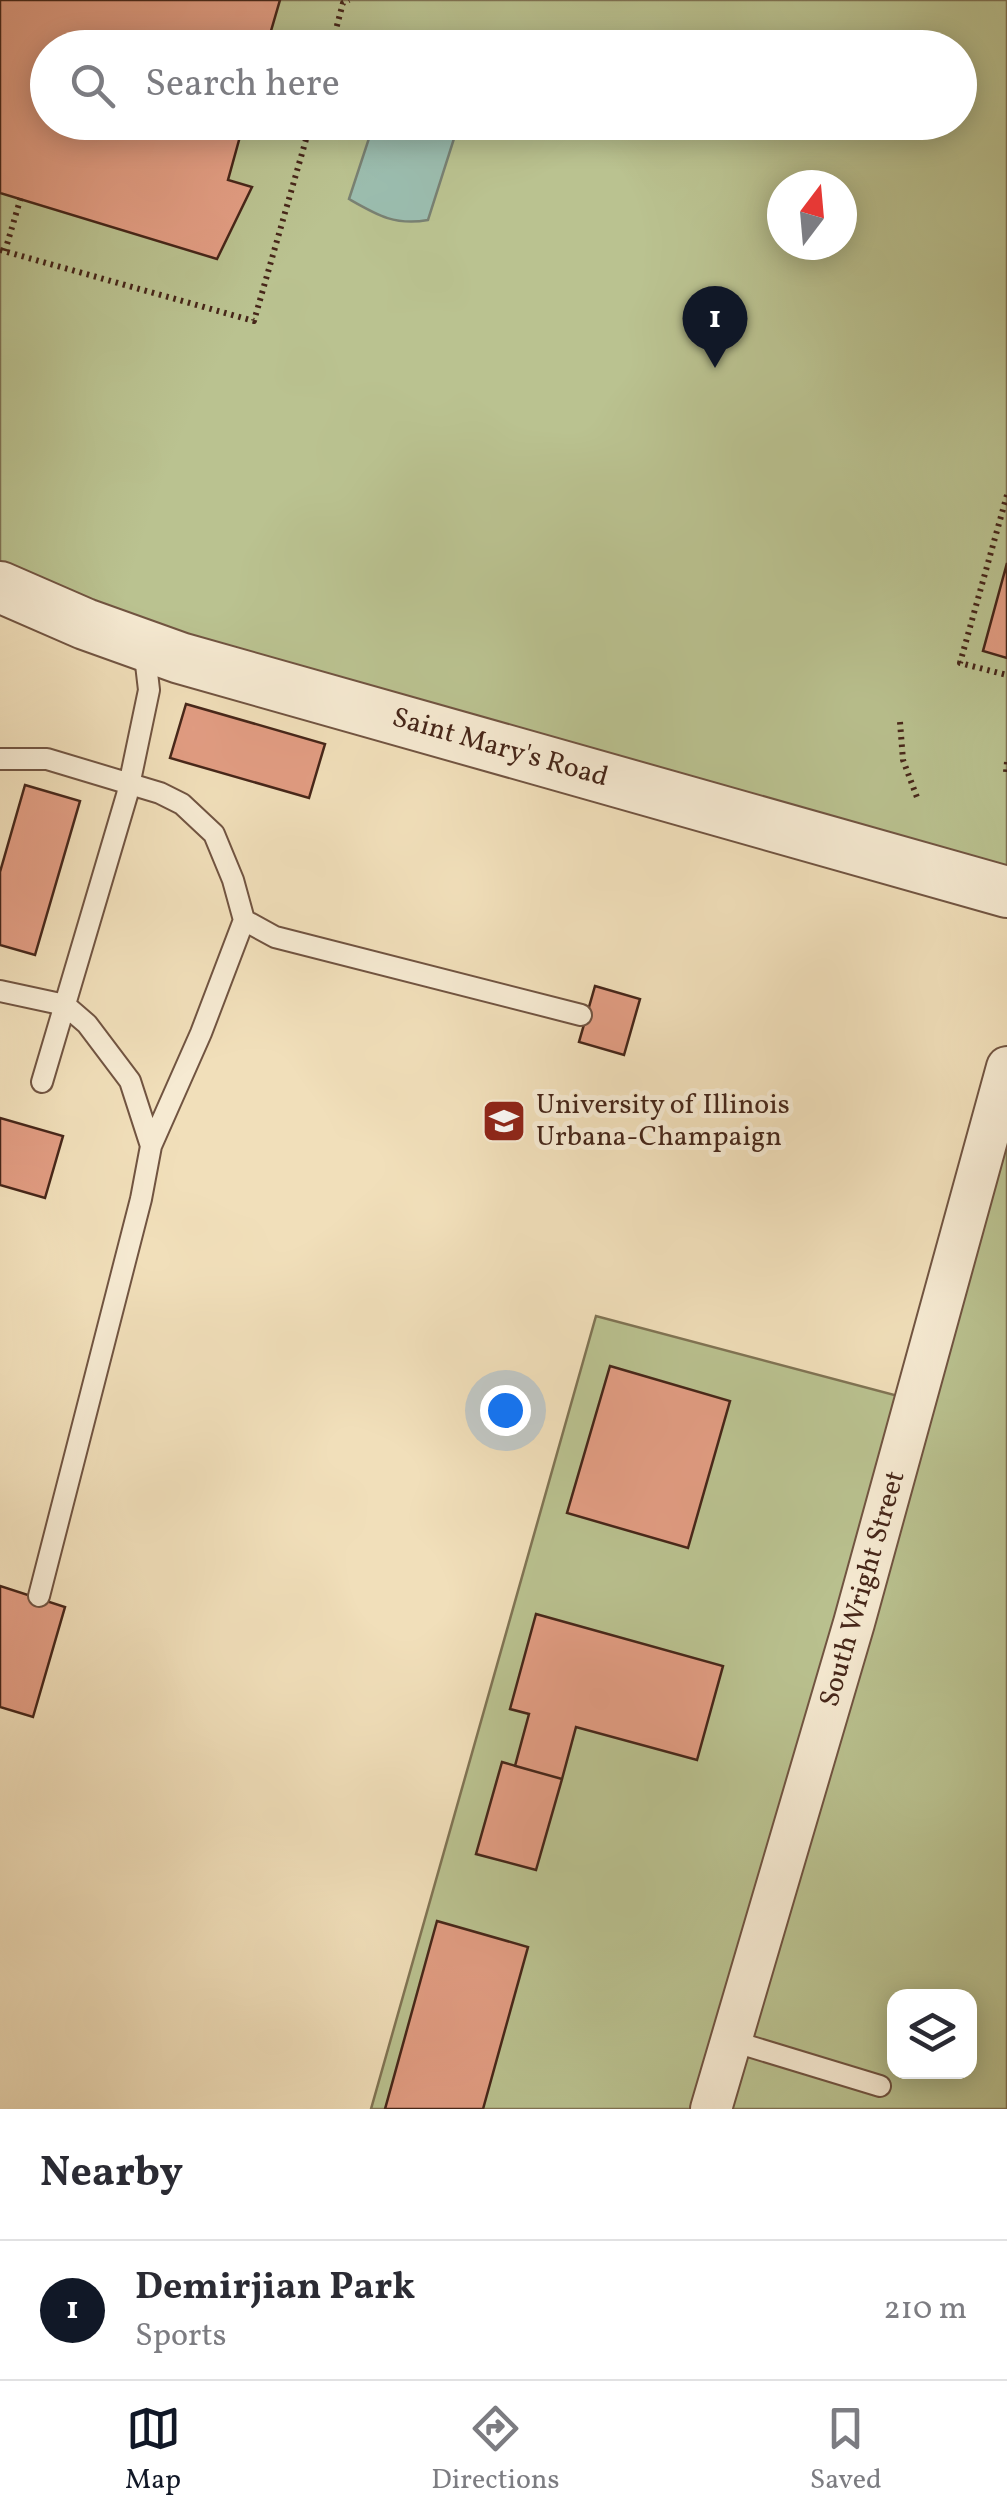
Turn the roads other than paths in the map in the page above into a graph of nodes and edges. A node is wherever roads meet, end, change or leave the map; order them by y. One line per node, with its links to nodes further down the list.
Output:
1 (0, 587): 2 (street, Saint Mary's Road)
2 (144, 645): 4 (lane); 5 (street, Saint Mary's Road)
3 (0, 759): 4 (lane)
4 (129, 784): 6 (lane); 8 (lane)
5 (1007, 892)
6 (244, 920): 9 (lane); 12 (lane)
7 (0, 991): 8 (lane)
8 (65, 1004): 11 (lane); 12 (lane)
9 (581, 1015)
10 (1007, 1067): 14 (street, South Wright Street)
11 (42, 1082)
12 (151, 1146): 13 (lane)
13 (39, 1596)
14 (732, 2042): 15 (lane); 16 (street, South Wright Street)
15 (880, 2086)
16 (711, 2109)

